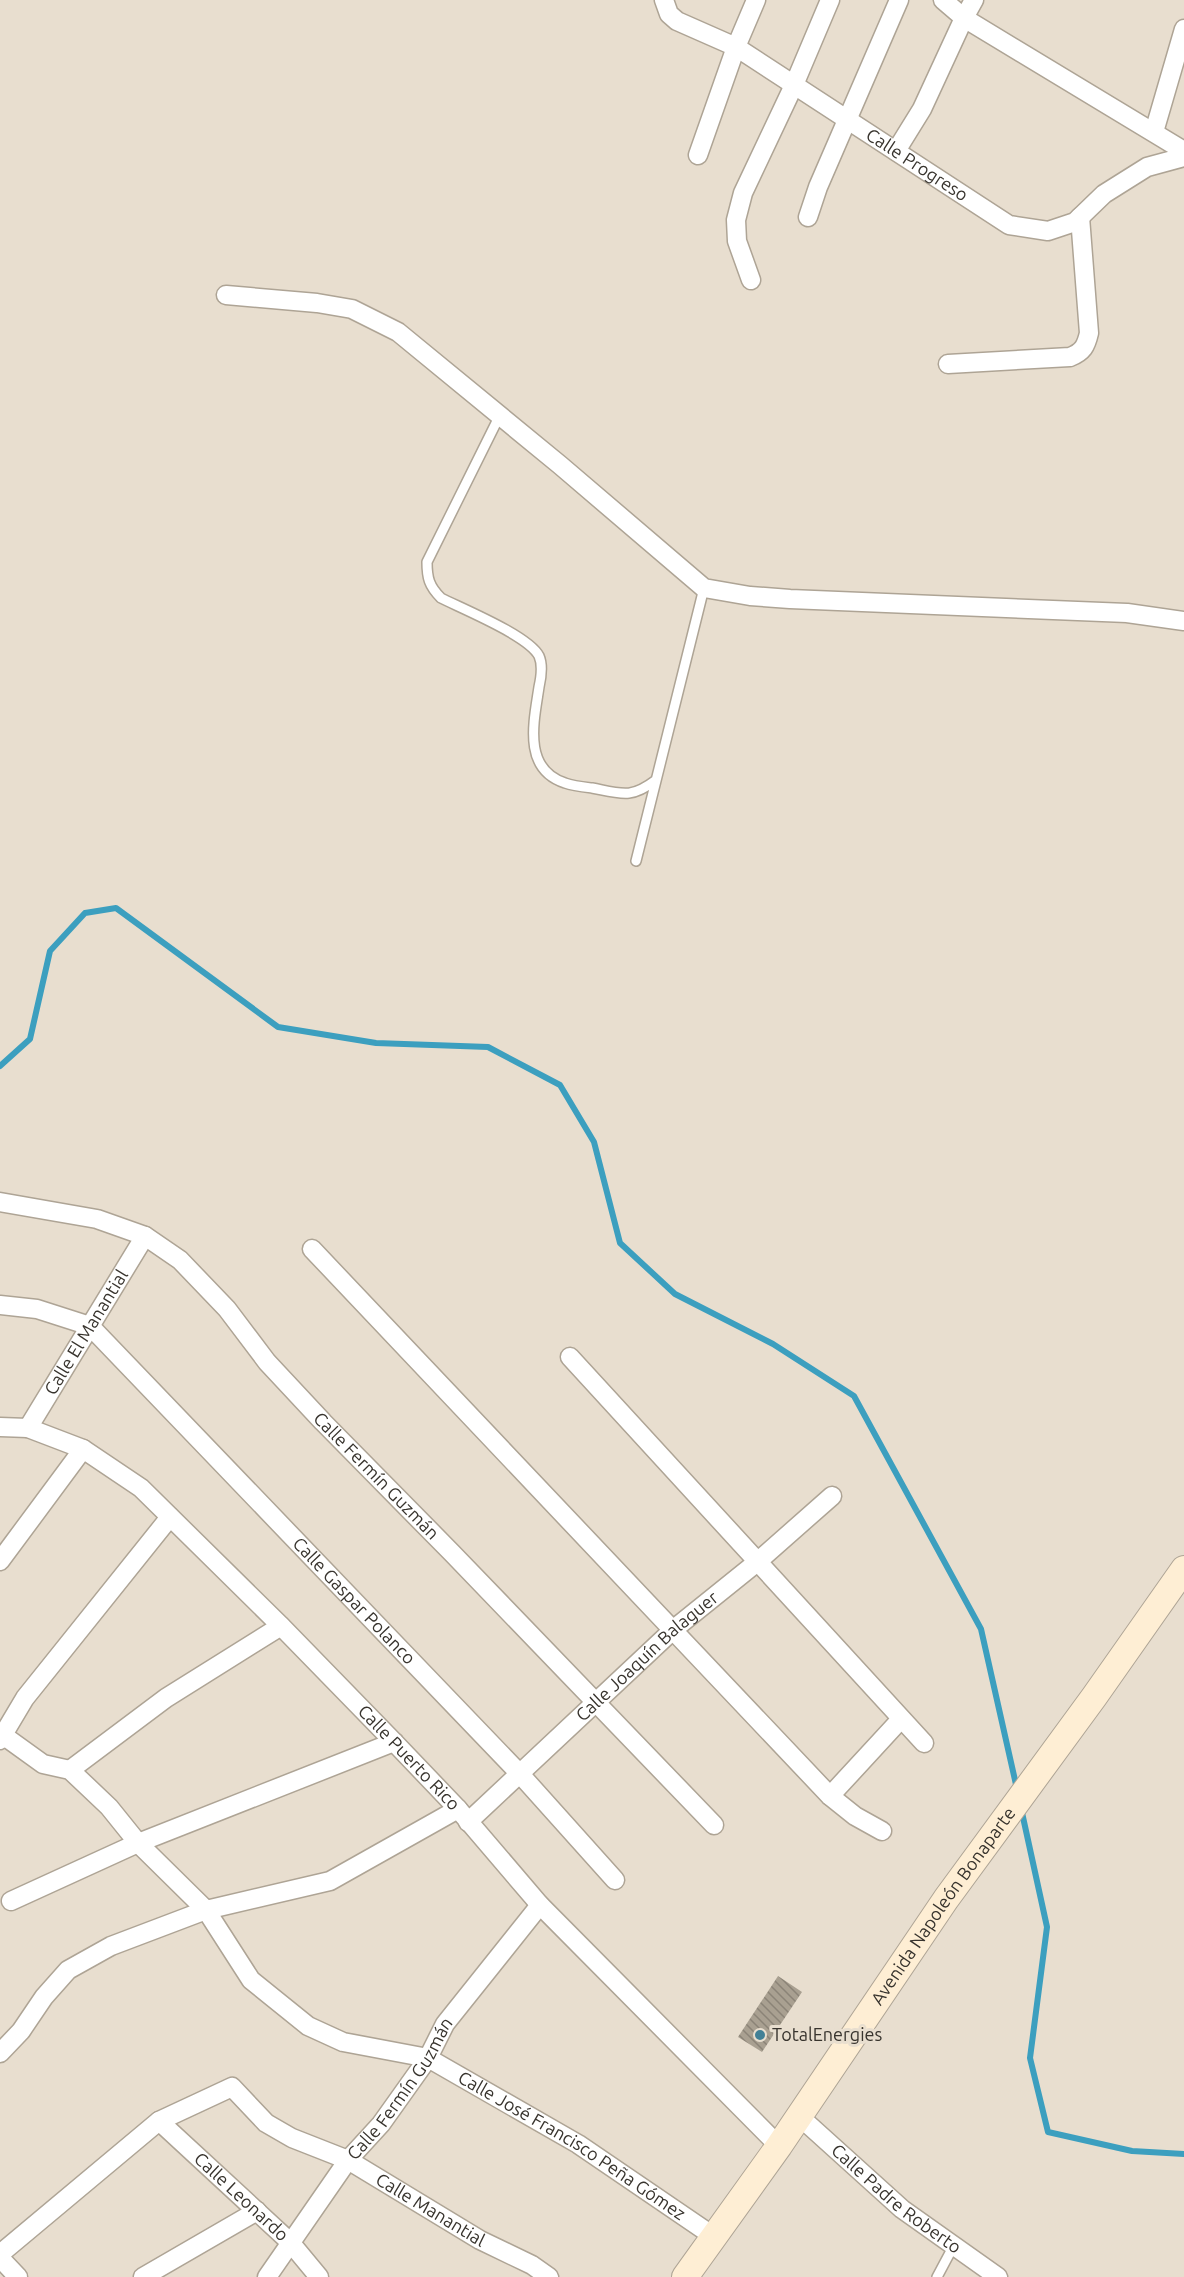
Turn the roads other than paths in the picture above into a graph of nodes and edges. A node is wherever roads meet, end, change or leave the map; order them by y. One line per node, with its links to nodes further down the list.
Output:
1 (664, 0): 9 (street, Calle Progreso)
2 (756, 0): 9 (street)
3 (830, 0): 10 (street)
4 (899, 0): 11 (street)
5 (943, 0): 7 (street)
6 (974, 0): 7 (street)
7 (964, 18): 12 (street); 13 (street)
8 (1184, 29): 12 (street)
9 (736, 47): 10 (street, Calle Progreso); 15 (street)
10 (794, 85): 11 (street, Calle Progreso); 19 (street)
11 (848, 120): 13 (street, Calle Progreso); 17 (street)
12 (1154, 132): 14 (street)
13 (896, 151): 18 (street, Calle Progreso)
14 (1184, 151)
15 (698, 155)
16 (1184, 158): 18 (street, Calle Progreso)
17 (808, 217)
18 (1080, 217): 21 (street)
19 (751, 280)
20 (226, 295): 22 (street)
21 (948, 364)
22 (500, 415): 23 (street); 25 (lane)
23 (704, 588): 24 (street); 25 (lane)
24 (1184, 621)
25 (656, 780): 26 (lane)
26 (636, 861)
27 (0, 1202): 28 (street, Calle Fermín Guzmán)
28 (145, 1236): 31 (street, Calle El Manantial); 43 (street, Calle Fermín Guzmán)
29 (312, 1248): 42 (street)
30 (0, 1305): 31 (street)
31 (90, 1326): 34 (street, Calle El Manantial); 49 (street, Calle Gaspar Polanco)
32 (570, 1357): 39 (street)
33 (0, 1427): 34 (street, Calle Puerto Rico)
34 (28, 1428): 35 (street, Calle Puerto Rico)
35 (83, 1449): 37 (street, Calle Puerto Rico); 38 (street)
36 (832, 1496): 39 (street, Calle Joaquín Balaguer)
37 (170, 1517): 41 (street, Calle Puerto Rico); 45 (street)
38 (0, 1561)
39 (756, 1563): 42 (street, Calle Joaquín Balaguer); 44 (street)
40 (1184, 1569): 61 (main road, Avenida Napoleón Bonaparte)
41 (281, 1626): 46 (street, Calle Puerto Rico); 48 (street)
42 (674, 1629): 43 (street, Calle Joaquín Balaguer); 50 (street)
43 (595, 1704): 49 (street, Calle Joaquín Balaguer); 52 (street, Calle Fermín Guzmán)
44 (901, 1719): 47 (street); 50 (street)
45 (1, 1736): 48 (street)
46 (394, 1742): 51 (street, Calle Puerto Rico); 54 (street)
47 (924, 1743)
48 (70, 1770): 54 (street, Calle José Francisco Peña Gómez)
49 (520, 1774): 51 (street, Calle Joaquín Balaguer); 55 (street, Calle Gaspar Polanco)
50 (830, 1796): 53 (street)
51 (463, 1816): 57 (street, Calle Puerto Rico); 58 (street, Calle Joaquín Balaguer)
52 (714, 1826)
53 (882, 1831)
54 (138, 1844): 56 (street); 58 (street, Calle José Francisco Peña Gómez)
55 (615, 1880)
56 (11, 1901)
57 (540, 1905): 60 (street, Calle Fermín Guzmán); 63 (street, Calle Puerto Rico)
58 (206, 1910): 59 (street, Calle Joaquín Balaguer); 60 (street, Calle José Francisco Peña Gómez)
59 (0, 2053)
60 (428, 2058): 64 (street, Calle Fermín Guzmán); 66 (street, Calle José Francisco Peña Gómez)
61 (799, 2116): 63 (main road, Avenida Napoleón Bonaparte); 68 (street, Calle Padre Roberto)
62 (159, 2121): 64 (street, Calle Manantial); 65 (street, Calle Leonardo); 69 (street)
63 (779, 2146): 66 (main road, Avenida Napoleón Bonaparte)
64 (348, 2160): 67 (street, Calle Fermín Guzmán); 74 (street, Calle Manantial)
65 (256, 2211): 67 (street, Calle Leonardo); 71 (street)
66 (713, 2236): 75 (main road, Avenida Napoleón Bonaparte)
67 (290, 2242): 72 (street, Calle Fermín Guzmán); 73 (street, Calle Leonardo)
68 (953, 2247): 76 (lane); 77 (street, Calle Padre Roberto)
69 (0, 2256): 70 (street)
70 (18, 2277)
71 (143, 2277)
72 (267, 2277)
73 (319, 2277)
74 (549, 2277)
75 (684, 2277)
76 (937, 2277)
77 (998, 2277)

